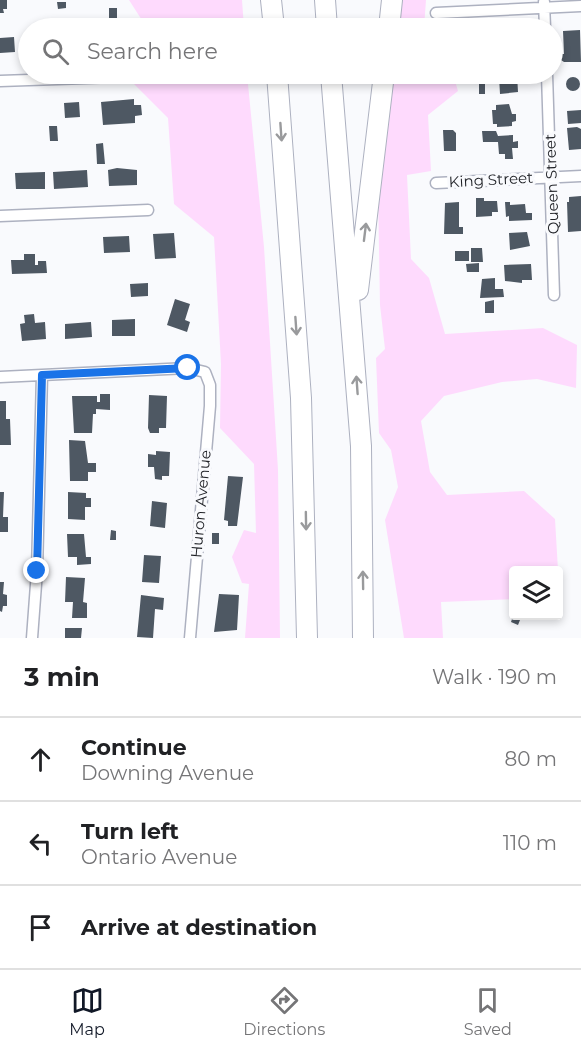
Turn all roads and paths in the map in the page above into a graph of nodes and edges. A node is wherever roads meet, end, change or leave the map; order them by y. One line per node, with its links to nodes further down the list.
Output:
1 (271, 0): 7 (highway)
2 (325, 0): 8 (highway)
3 (392, 0): 9 (highway)
4 (544, 4): 5 (street); 6 (street)
5 (581, 6)
6 (436, 13)
7 (273, 18)
8 (326, 18)
9 (390, 18)
10 (18, 80): 11 (street)
11 (0, 81)
12 (278, 84): 27 (highway, one-way to 27)
13 (332, 84): 22 (highway)
14 (383, 84): 22 (highway, one-way to 14)
15 (547, 84): 17 (street, Queen Street)
16 (581, 176): 17 (street, King Street)
17 (552, 177): 18 (street, King Street); 21 (street, Queen Street)
18 (436, 183)
19 (148, 210): 20 (street)
20 (0, 216)
21 (554, 295)
22 (354, 332): 28 (highway, one-way to 22)
23 (42, 375): 24 (street); 25 (street); 26 (street, Huron Avenue)
24 (0, 377)
25 (32, 638)
26 (190, 638)
27 (307, 638)
28 (363, 638)

